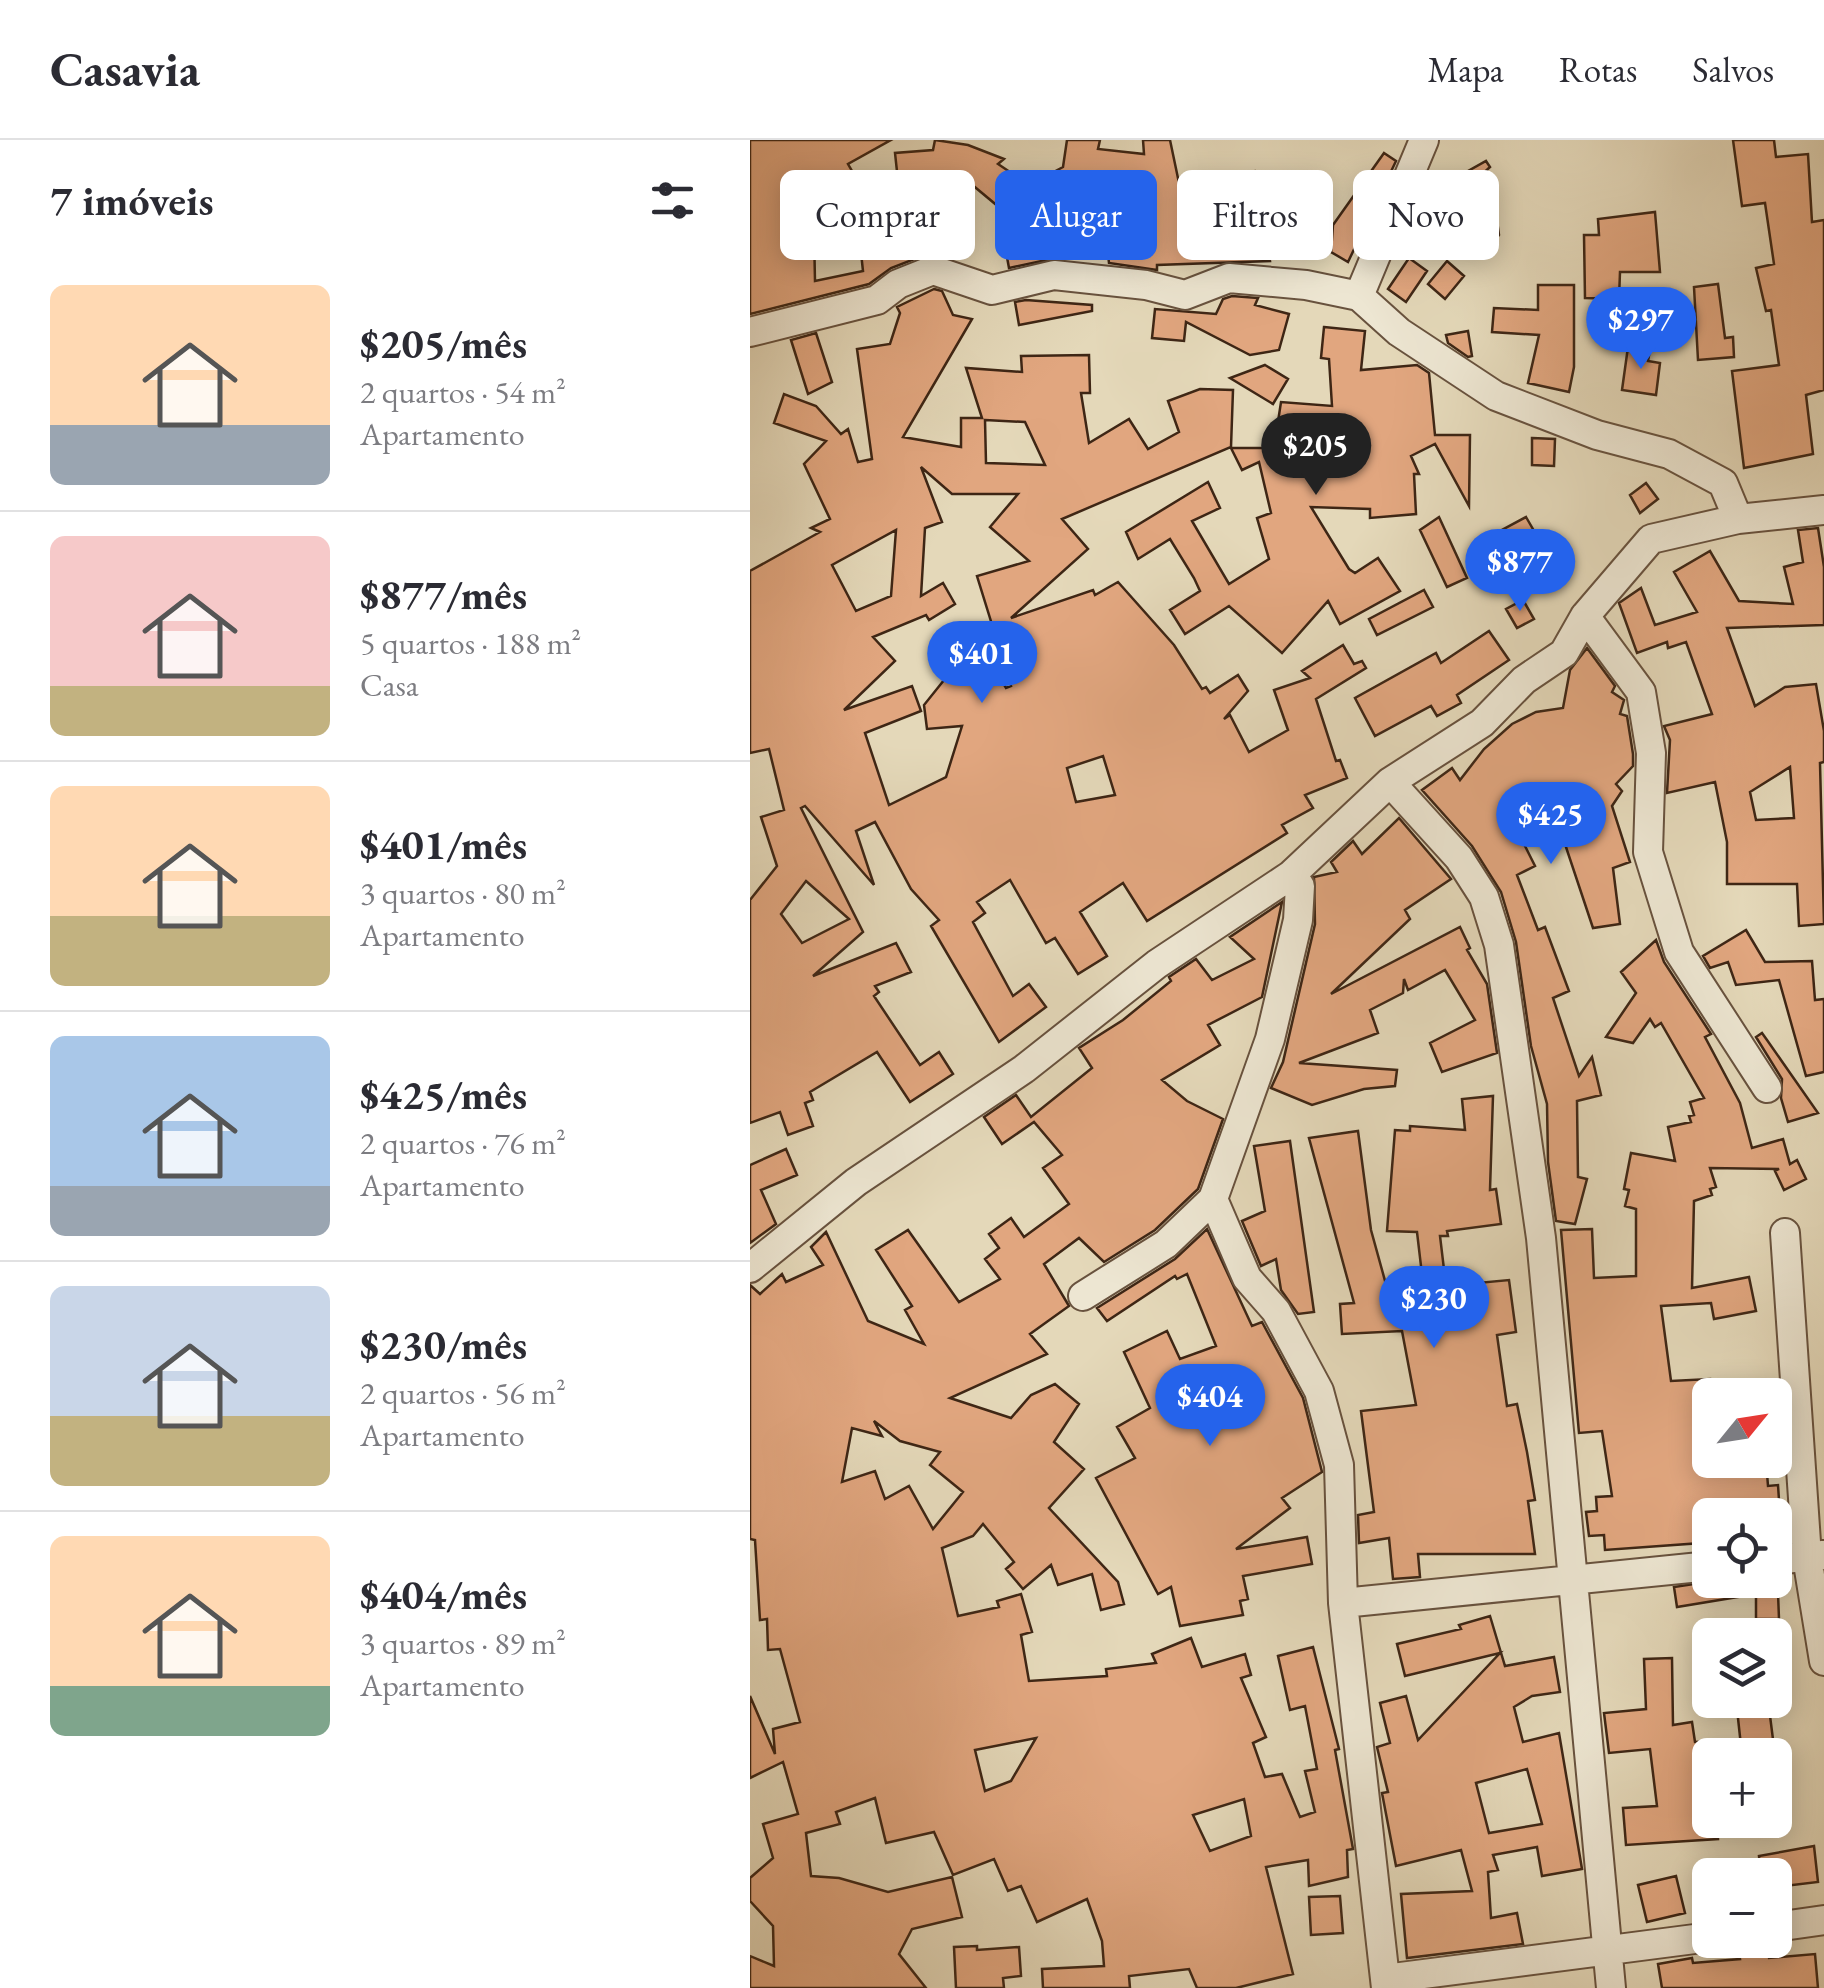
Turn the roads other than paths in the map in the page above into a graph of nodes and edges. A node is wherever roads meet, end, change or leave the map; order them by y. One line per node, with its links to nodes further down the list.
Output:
1 (1424, 140): 2 (street)
2 (1358, 296): 3 (street); 5 (street)
3 (750, 332)
4 (1824, 510): 5 (street)
5 (1738, 519): 6 (street)
6 (1585, 616): 7 (street); 9 (street)
7 (1390, 782): 8 (street); 16 (street)
8 (1292, 875): 10 (street); 12 (street)
9 (1767, 1088)
10 (1213, 1199): 13 (street); 17 (street)
11 (1785, 1233): 14 (street)
12 (750, 1268)
13 (1082, 1296)
14 (1816, 1556): 18 (street)
15 (1692, 1568): 16 (street)
16 (1570, 1579): 17 (street); 22 (street)
17 (1344, 1603): 23 (street)
18 (1824, 1660)
19 (1824, 1920): 20 (street)
20 (1792, 1925)
21 (1692, 1938): 22 (street)
22 (1606, 1949): 23 (street); 24 (street)
23 (1385, 1984)
24 (1611, 1988)

